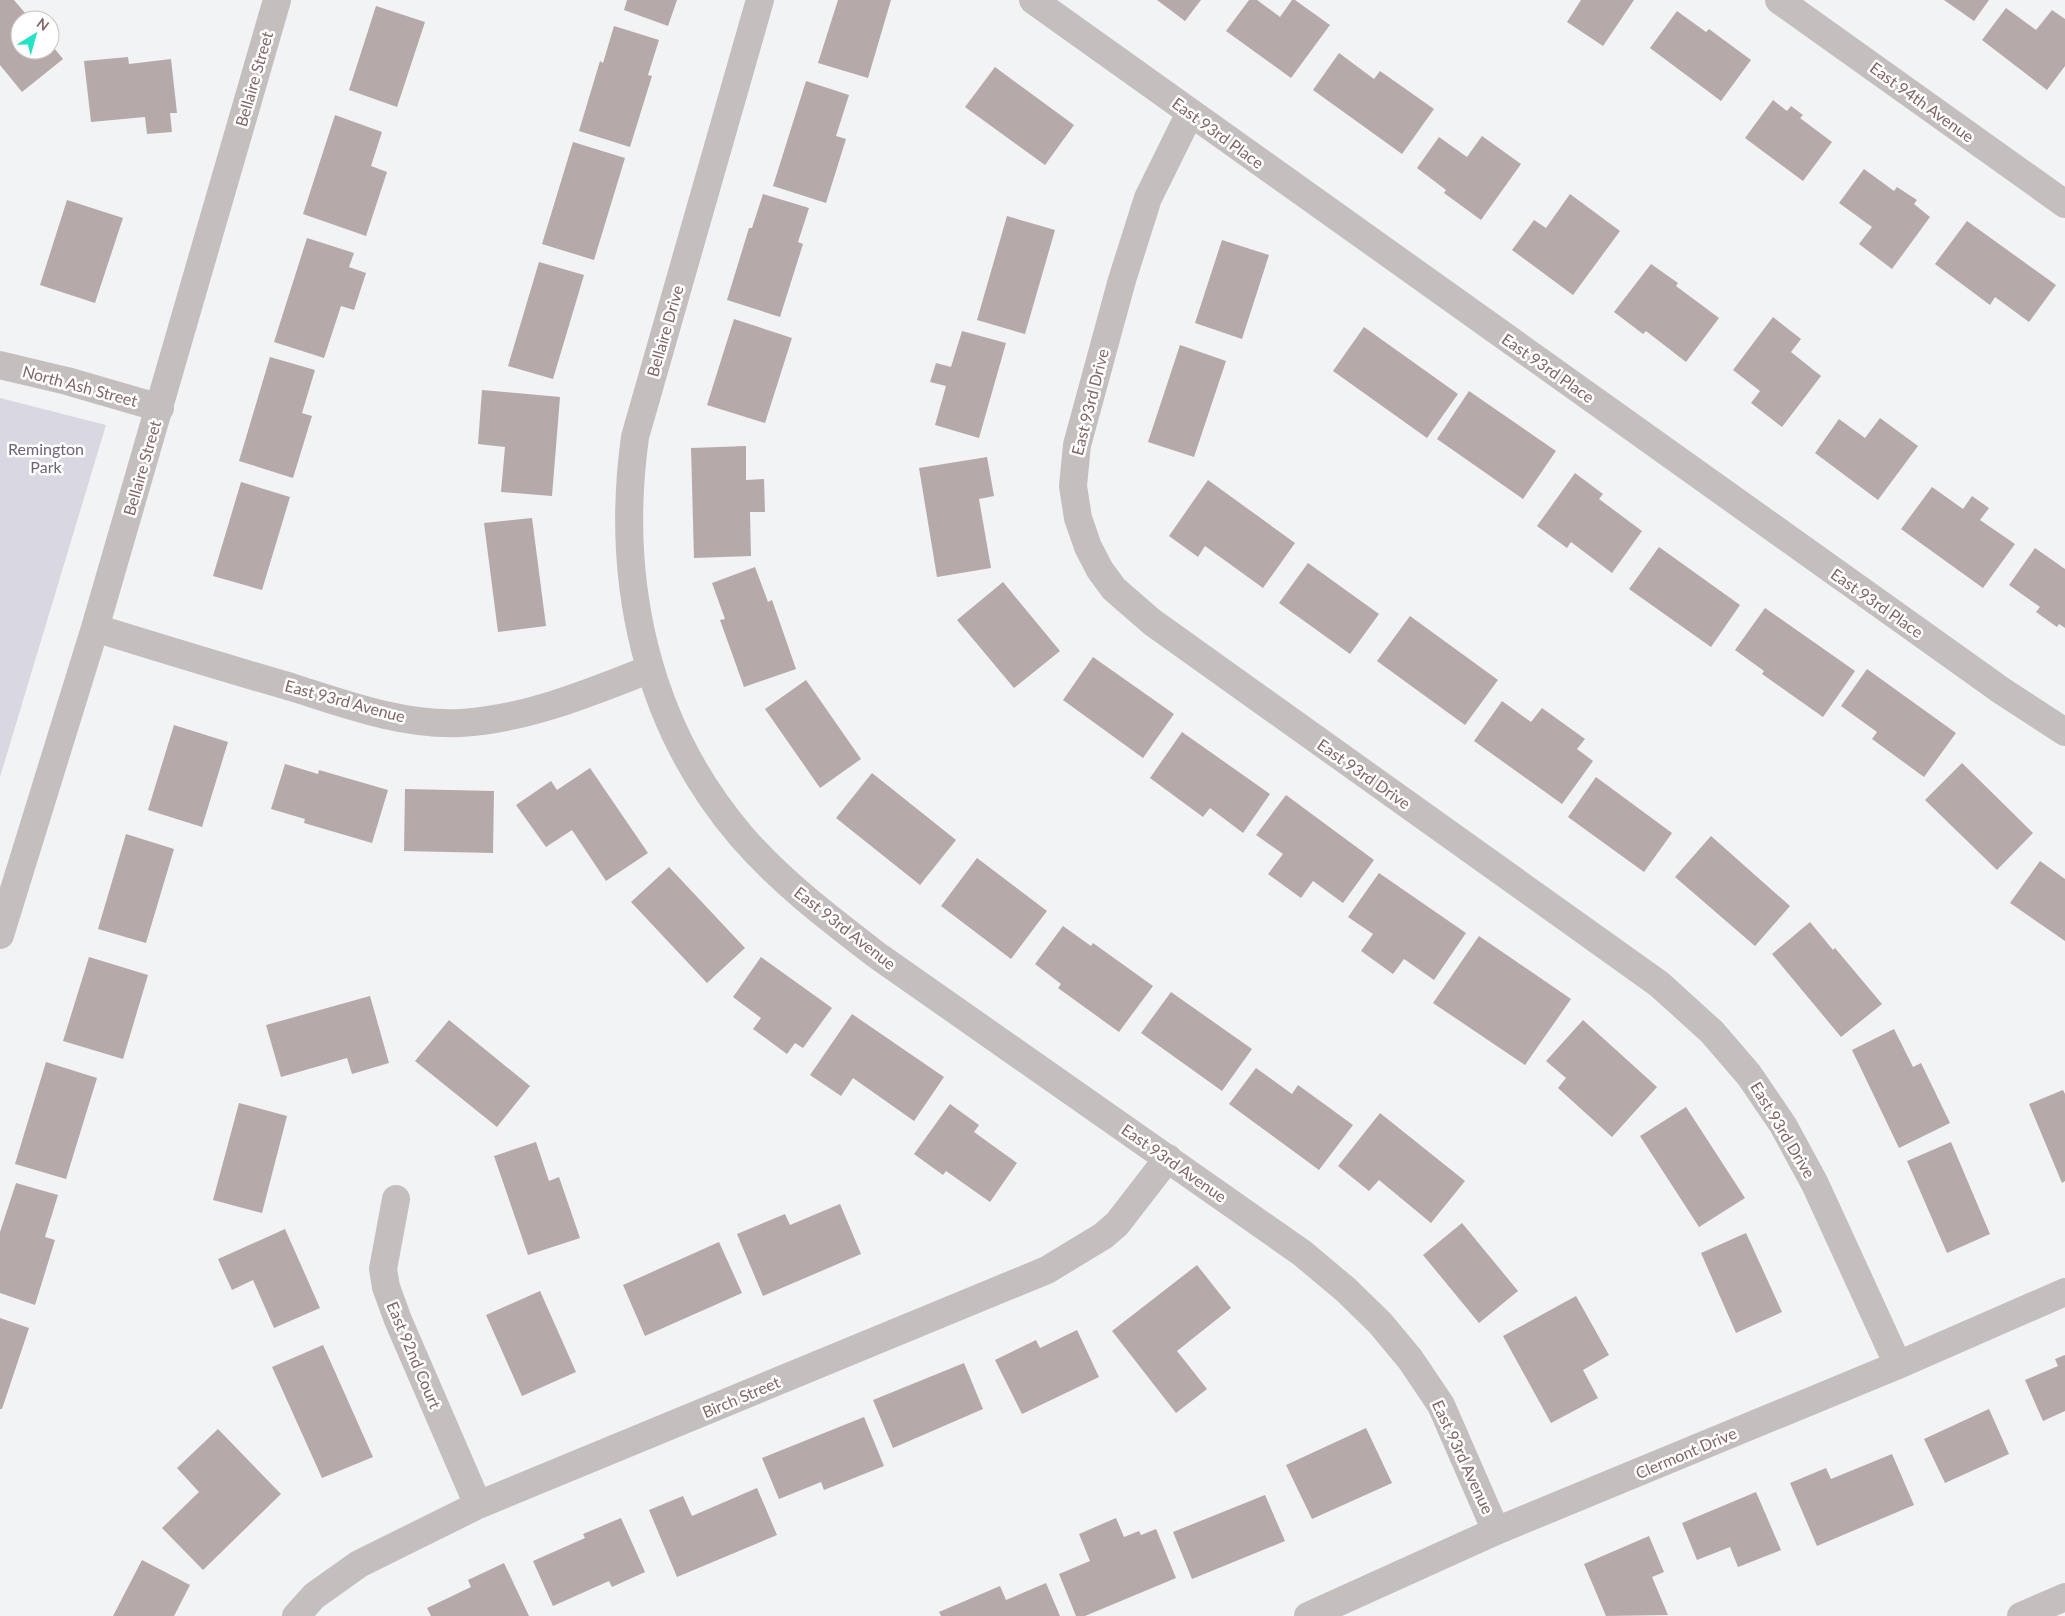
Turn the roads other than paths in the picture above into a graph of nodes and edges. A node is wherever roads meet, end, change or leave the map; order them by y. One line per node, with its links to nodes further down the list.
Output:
1 (277, 0): 8 (street, Bellaire Street)
2 (760, 0): 10 (street, Bellaire Drive)
3 (1033, 0): 5 (street, East 93rd Place)
4 (1779, 0): 6 (street, East 94th Avenue)
5 (1190, 113): 11 (street, East 93rd Place); 16 (street, East 93rd Drive)
6 (2065, 204)
7 (0, 365): 8 (street, North Ash Street)
8 (160, 408): 9 (street, Bellaire Street)
9 (95, 628): 10 (street, East 93rd Avenue); 12 (street, Bellaire Street)
10 (650, 669): 13 (street, East 93rd Avenue)
11 (2065, 732)
12 (0, 934)
13 (1168, 1158): 17 (street, Birch Street); 18 (street, East 93rd Avenue)
14 (396, 1198): 17 (street, East 92nd Court)
15 (2065, 1292): 16 (street, Clermont Drive)
16 (1898, 1365): 18 (street, Clermont Drive)
17 (478, 1505): 20 (street, Birch Street)
18 (1496, 1531): 21 (street, Clermont Drive)
19 (2065, 1597): 22 (street)
20 (296, 1616)
21 (1308, 1616)
22 (2022, 1616)

